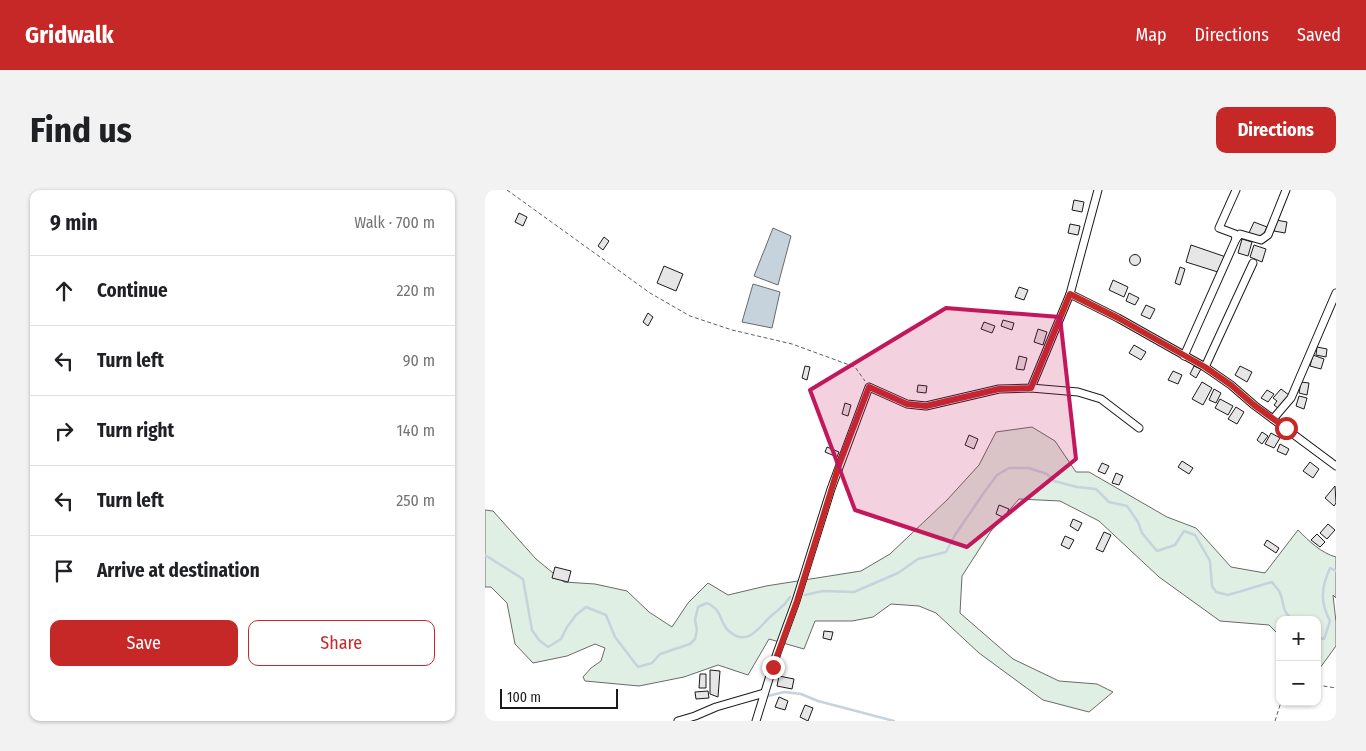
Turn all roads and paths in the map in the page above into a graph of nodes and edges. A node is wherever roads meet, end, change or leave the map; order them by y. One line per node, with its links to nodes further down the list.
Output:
1 (507, 190): 11 (path)
2 (1098, 190): 8 (street)
3 (1236, 190): 5 (street)
4 (1285, 190): 5 (street)
5 (1236, 239): 9 (street)
6 (1253, 263): 10 (street)
7 (1336, 293): 13 (street)
8 (1070, 294): 9 (street); 12 (street)
9 (1184, 356): 10 (street)
10 (1205, 367): 13 (street)
11 (869, 387): 12 (street); 18 (street)
12 (1031, 388): 14 (street)
13 (1273, 419): 15 (street)
14 (1139, 428)
15 (1336, 466)
16 (1321, 686): 17 (path)
17 (1336, 688)
18 (764, 693): 20 (street); 21 (street)
19 (1280, 706): 22 (path)
20 (678, 721)
21 (756, 721)
22 (1275, 721)

